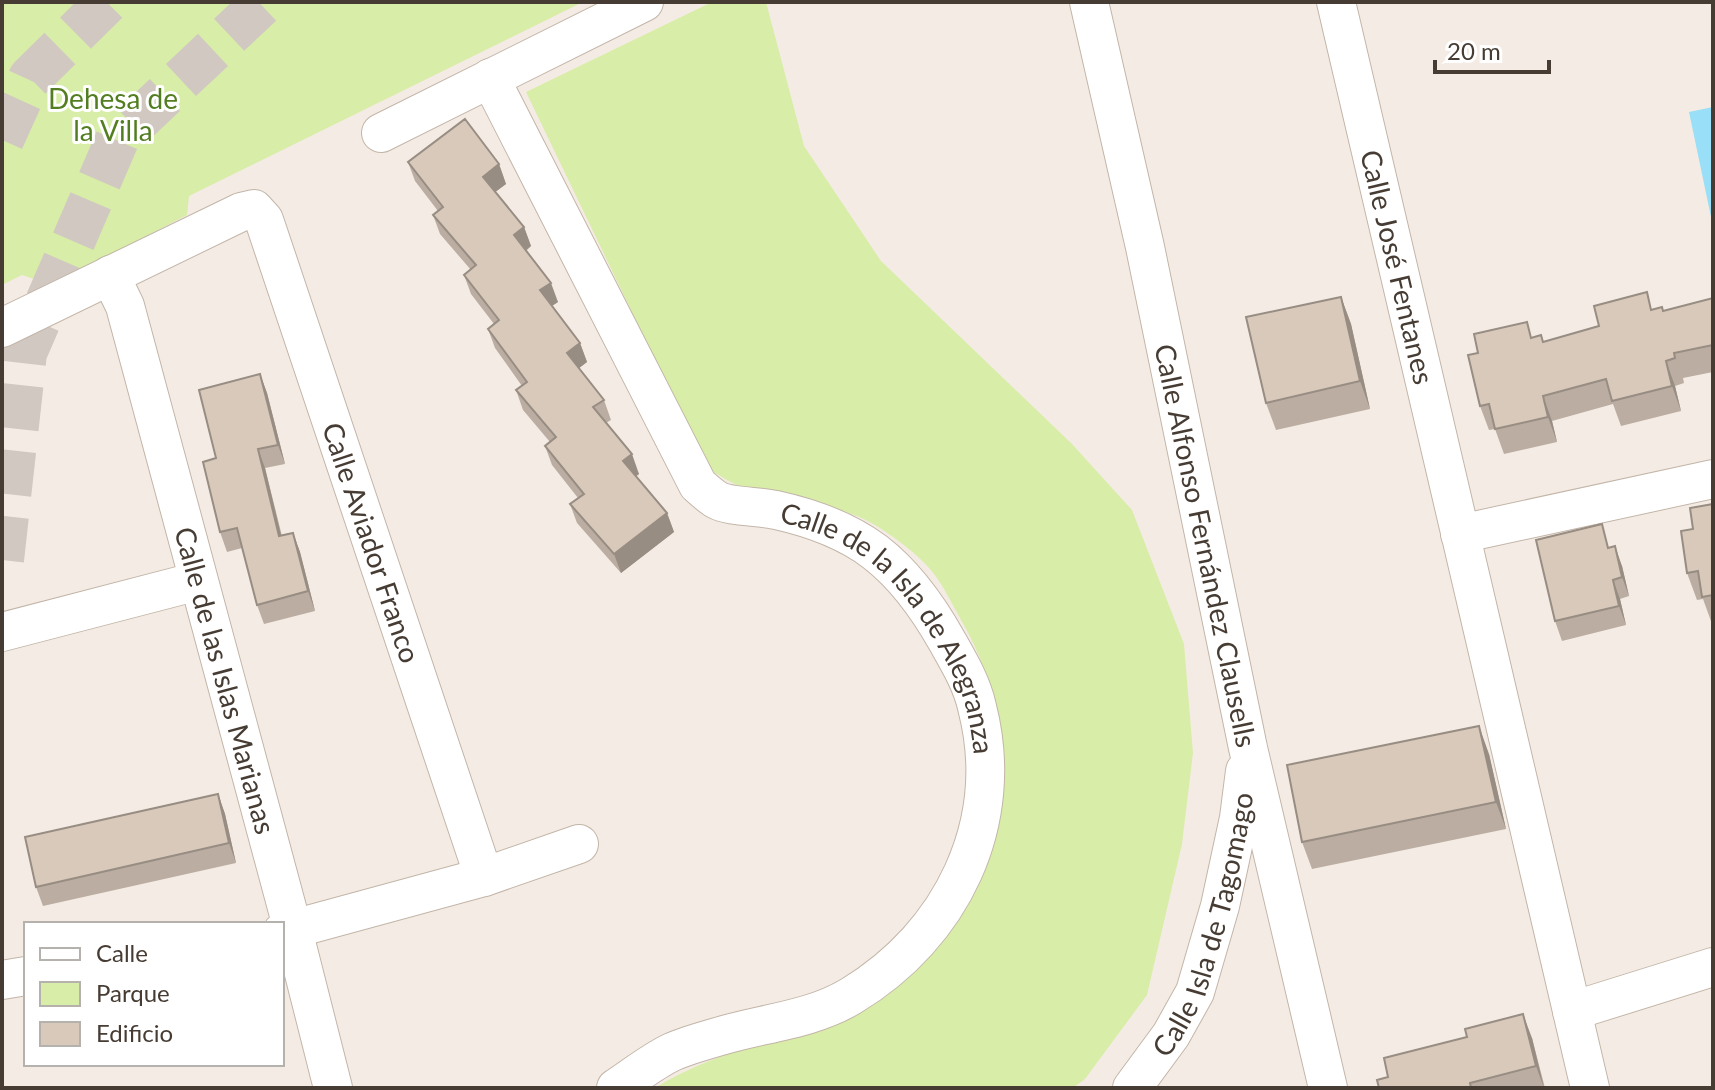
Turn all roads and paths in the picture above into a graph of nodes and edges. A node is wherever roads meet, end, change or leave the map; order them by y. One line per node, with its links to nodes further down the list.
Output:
1 (644, 2): 4 (street)
2 (1089, 2): 12 (street, Calle Alfonso Fernández Clausells)
3 (1336, 2): 9 (street, Calle José Fentanes)
4 (490, 78): 5 (street); 21 (street, Calle de la Isla de Alegranza)
5 (381, 133)
6 (110, 275): 7 (street); 10 (street, Calle de las Islas Marianas); 14 (street, Calle Aviador Franco)
7 (2, 328)
8 (1713, 479): 9 (street)
9 (1460, 534): 19 (street, Calle José Fentanes)
10 (198, 581): 11 (street); 15 (street, Calle de las Islas Marianas)
11 (2, 632)
12 (1248, 748): 22 (street, Calle Isla de Tagomago); 23 (street, Calle Alfonso Fernández Clausells)
13 (579, 844): 14 (street)
14 (484, 877): 15 (street)
15 (288, 931): 20 (street, Calle de las Islas Marianas)
16 (1713, 967): 19 (street)
17 (24, 976): 18 (street)
18 (2, 980)
19 (1572, 1011): 24 (street, Calle José Fentanes)
20 (333, 1088)
21 (616, 1088)
22 (1132, 1088)
23 (1328, 1088)
24 (1590, 1088)

